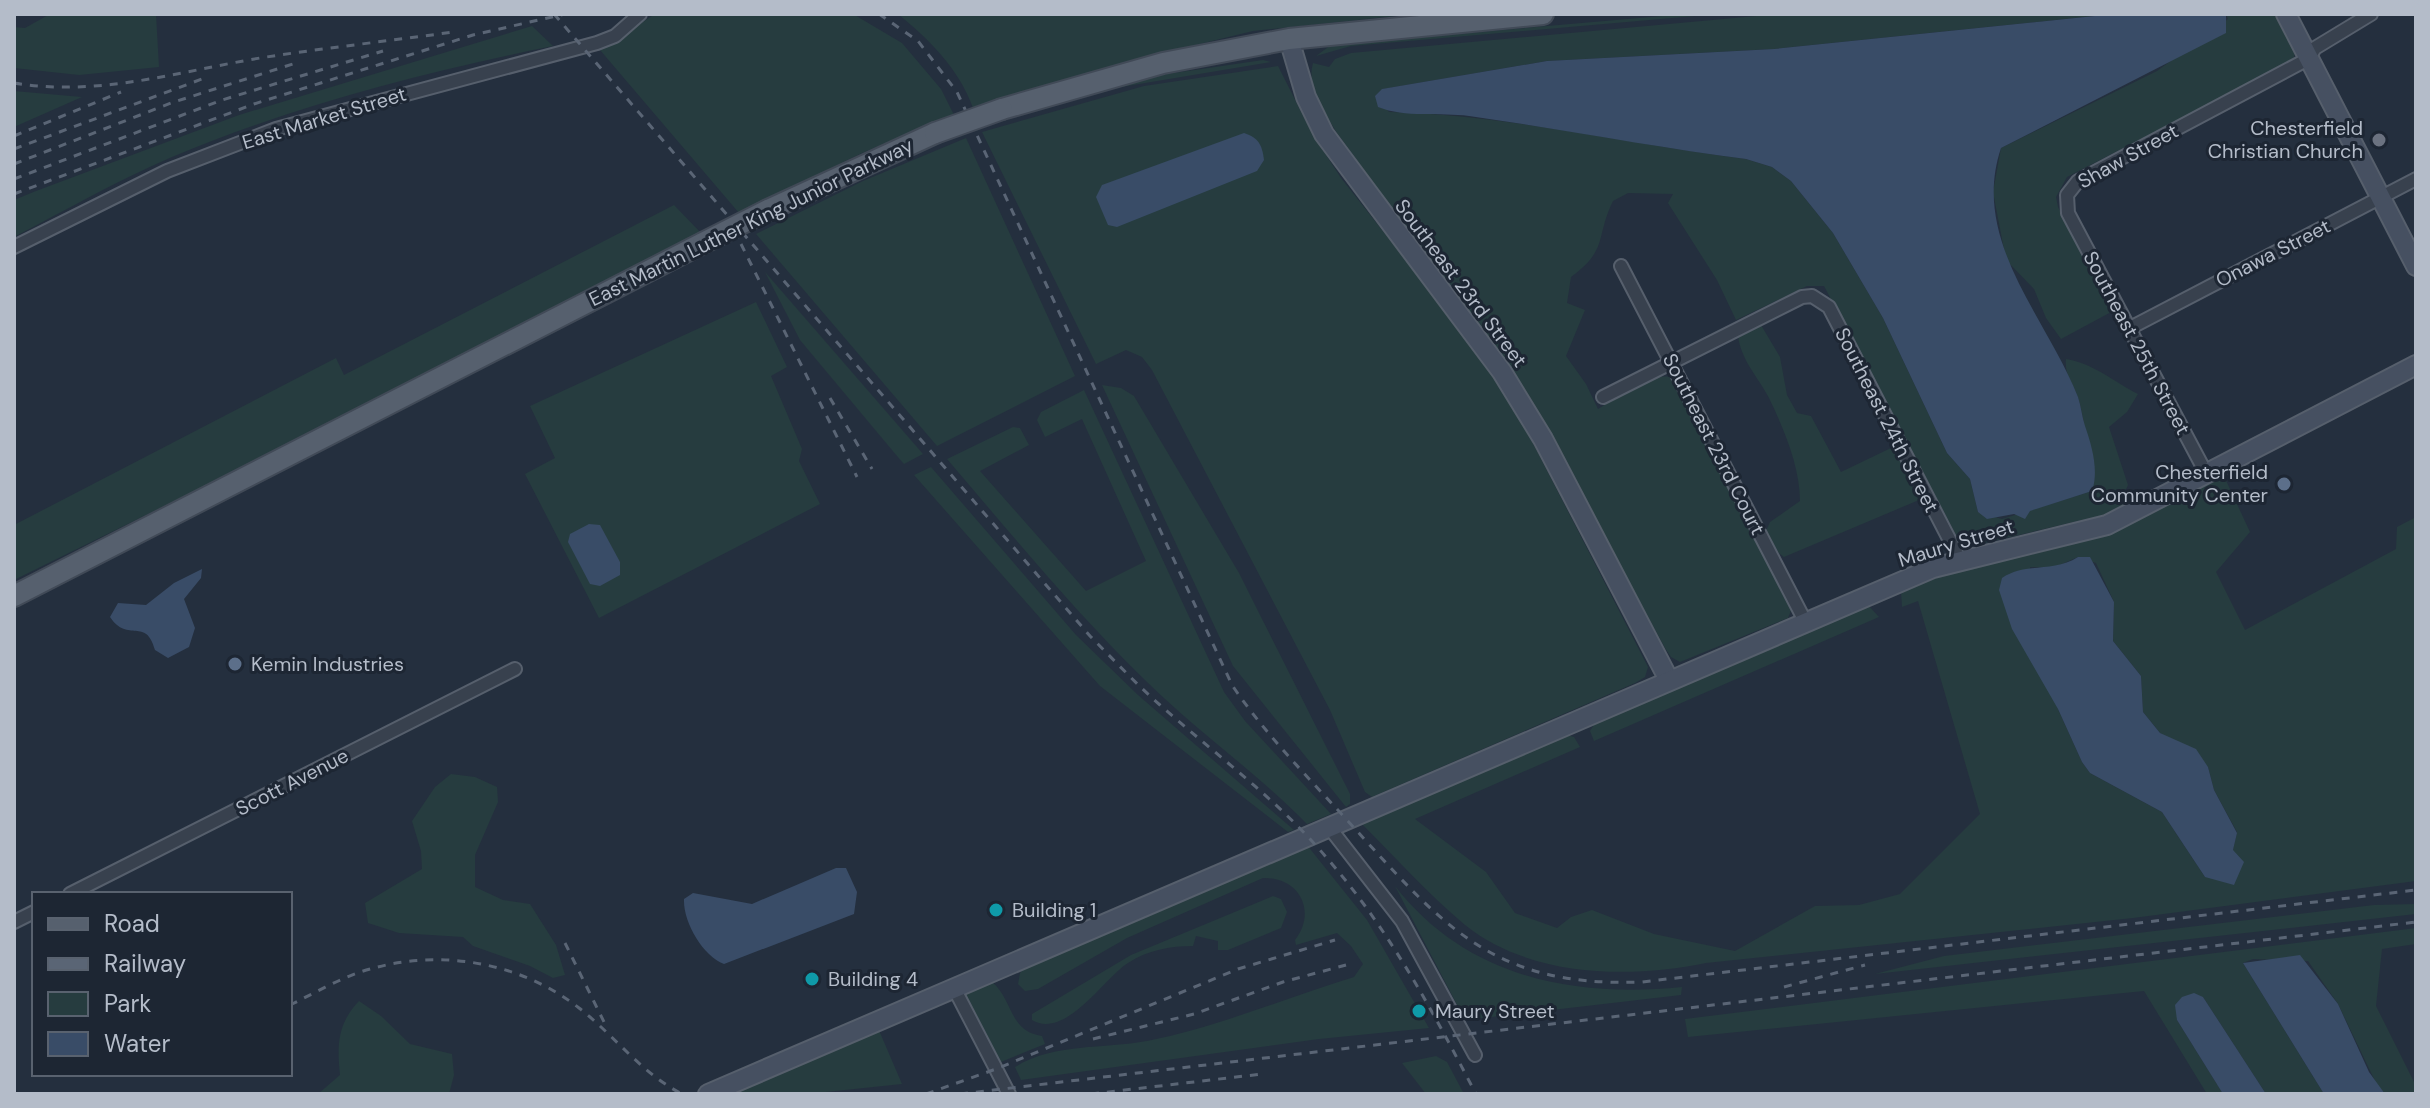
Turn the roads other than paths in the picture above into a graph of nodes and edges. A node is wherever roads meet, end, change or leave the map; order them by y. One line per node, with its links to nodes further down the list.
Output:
1 (640, 14): 10 (street, East Market Street)
2 (1543, 14): 5 (main road, East Martin Luther King Junior Parkway)
3 (2286, 14): 6 (main road)
4 (2371, 14): 6 (street, Shaw Street)
5 (1289, 39): 19 (main road, East Martin Luther King Junior Parkway, bridge); 22 (main road, Southeast 23rd Street)
6 (2308, 59): 8 (main road); 9 (street, Shaw Street)
7 (2416, 179): 8 (street, Onawa Street)
8 (2380, 198): 12 (main road); 13 (street, Onawa Street)
9 (2068, 213): 13 (street, Southeast 25th Street)
10 (14, 247)
11 (1621, 266): 14 (street, Southeast 23rd Court)
12 (2416, 266)
13 (2130, 328): 17 (street, Southeast 25th Street)
14 (1672, 363): 16 (street); 18 (street, Southeast 24th Street); 20 (street, Southeast 23rd Court)
15 (2416, 365): 17 (main road, Maury Street)
16 (1603, 397)
17 (2206, 473): 18 (main road, Maury Street)
18 (1960, 560): 20 (main road, Maury Street)
19 (14, 596)
20 (1806, 623): 22 (main road, Maury Street)
21 (515, 669): 24 (street, Scott Avenue)
22 (1669, 680): 23 (main road, Maury Street)
23 (1329, 827): 27 (main road, Maury Street); 28 (street)
24 (74, 892)
25 (32, 913): 26 (street)
26 (14, 922)
27 (954, 988): 29 (main road, Maury Street); 30 (street)
28 (1475, 1055)
29 (708, 1094)
30 (1009, 1094)

